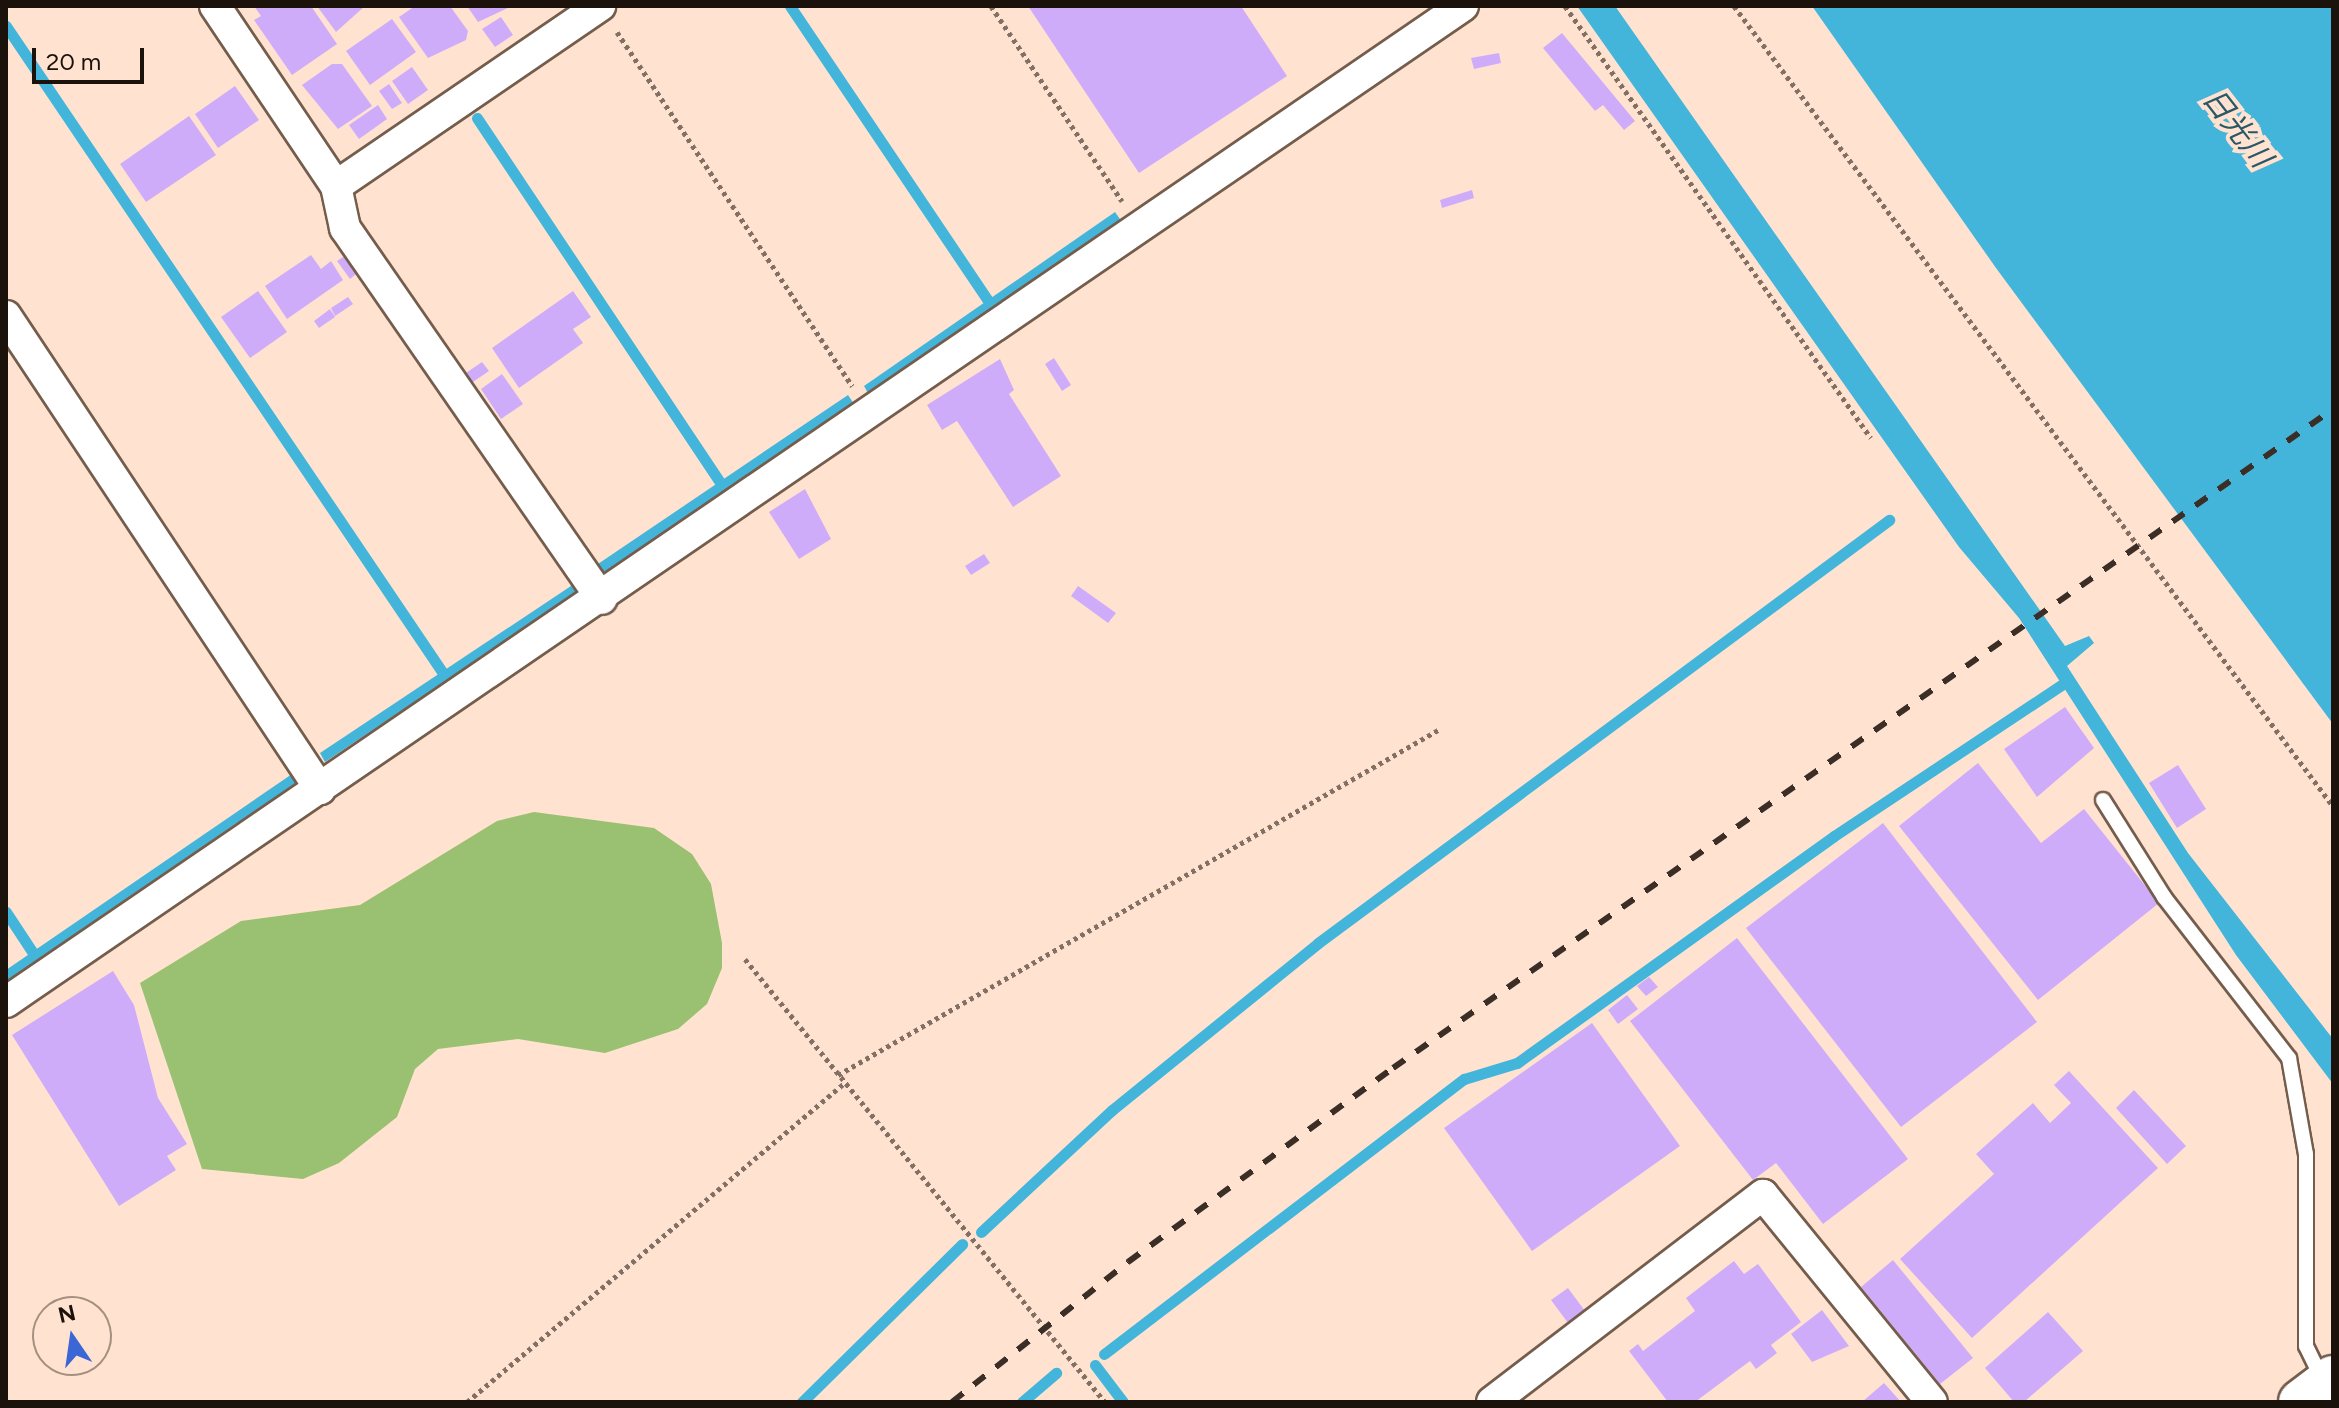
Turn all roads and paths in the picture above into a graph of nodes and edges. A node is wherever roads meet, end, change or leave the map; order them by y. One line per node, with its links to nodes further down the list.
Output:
1 (215, 6): 7 (street)
2 (600, 6): 7 (street); 10 (path)
3 (991, 6): 8 (path)
4 (1463, 6): 8 (street)
5 (1565, 6): 11 (path)
6 (1734, 6): 16 (path)
7 (336, 186): 12 (street)
8 (1142, 232): 10 (street)
9 (6, 316): 14 (street)
10 (871, 414): 12 (street)
11 (1871, 438)
12 (602, 599): 14 (street)
13 (1440, 729): 19 (path)
14 (320, 789): 18 (street)
15 (2103, 800): 21 (lane)
16 (2333, 806)
17 (745, 959): 19 (path)
18 (6, 1002)
19 (838, 1075): 20 (path)
20 (844, 1083): 22 (path); 23 (path)
21 (2323, 1389)
22 (467, 1402)
23 (1105, 1402)
24 (1492, 1402): 25 (street)
25 (1932, 1402)

